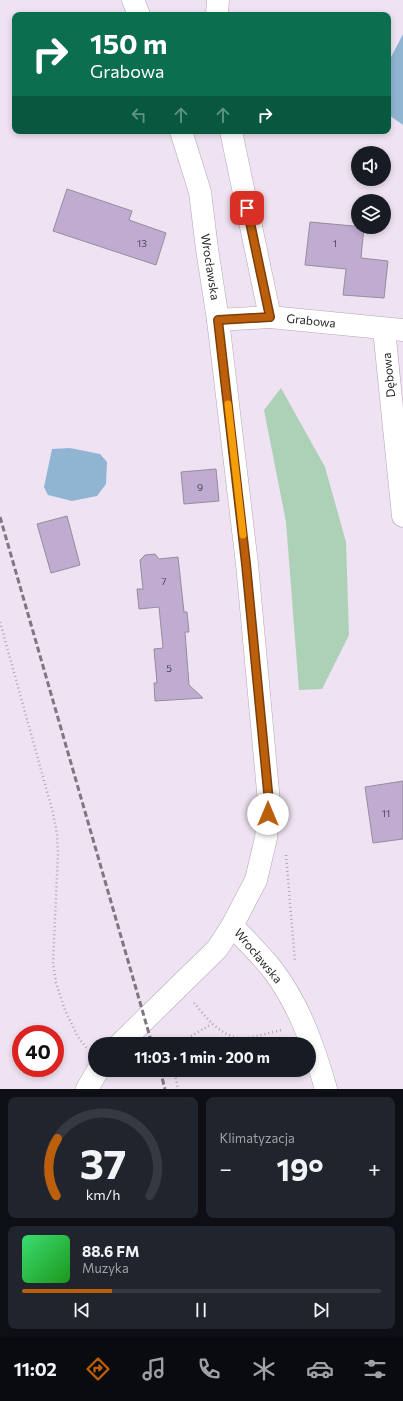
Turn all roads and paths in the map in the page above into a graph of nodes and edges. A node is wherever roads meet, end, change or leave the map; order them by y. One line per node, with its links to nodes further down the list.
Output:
1 (133, 0): 3 (street)
2 (218, 0): 4 (street)
3 (138, 12)
4 (218, 12)
5 (181, 134): 8 (street, Wrocławska)
6 (232, 134): 7 (street)
7 (270, 317): 8 (street, Grabowa); 9 (street, Grabowa)
8 (218, 320): 13 (street, Wrocławska)
9 (394, 329): 10 (street, Dębowa)
10 (403, 516)
11 (0, 622): 22 (path)
12 (286, 851): 14 (path)
13 (232, 926): 18 (street); 27 (street, Wrocławska)
14 (295, 967)
15 (190, 998): 16 (path)
16 (212, 1024): 19 (path); 20 (path)
17 (288, 1029): 21 (path)
18 (127, 1037)
19 (189, 1037)
20 (236, 1037)
21 (248, 1037)
22 (88, 1052)
23 (90, 1077): 25 (street)
24 (175, 1077): 26 (path)
25 (87, 1089)
26 (178, 1089)
27 (326, 1089)

